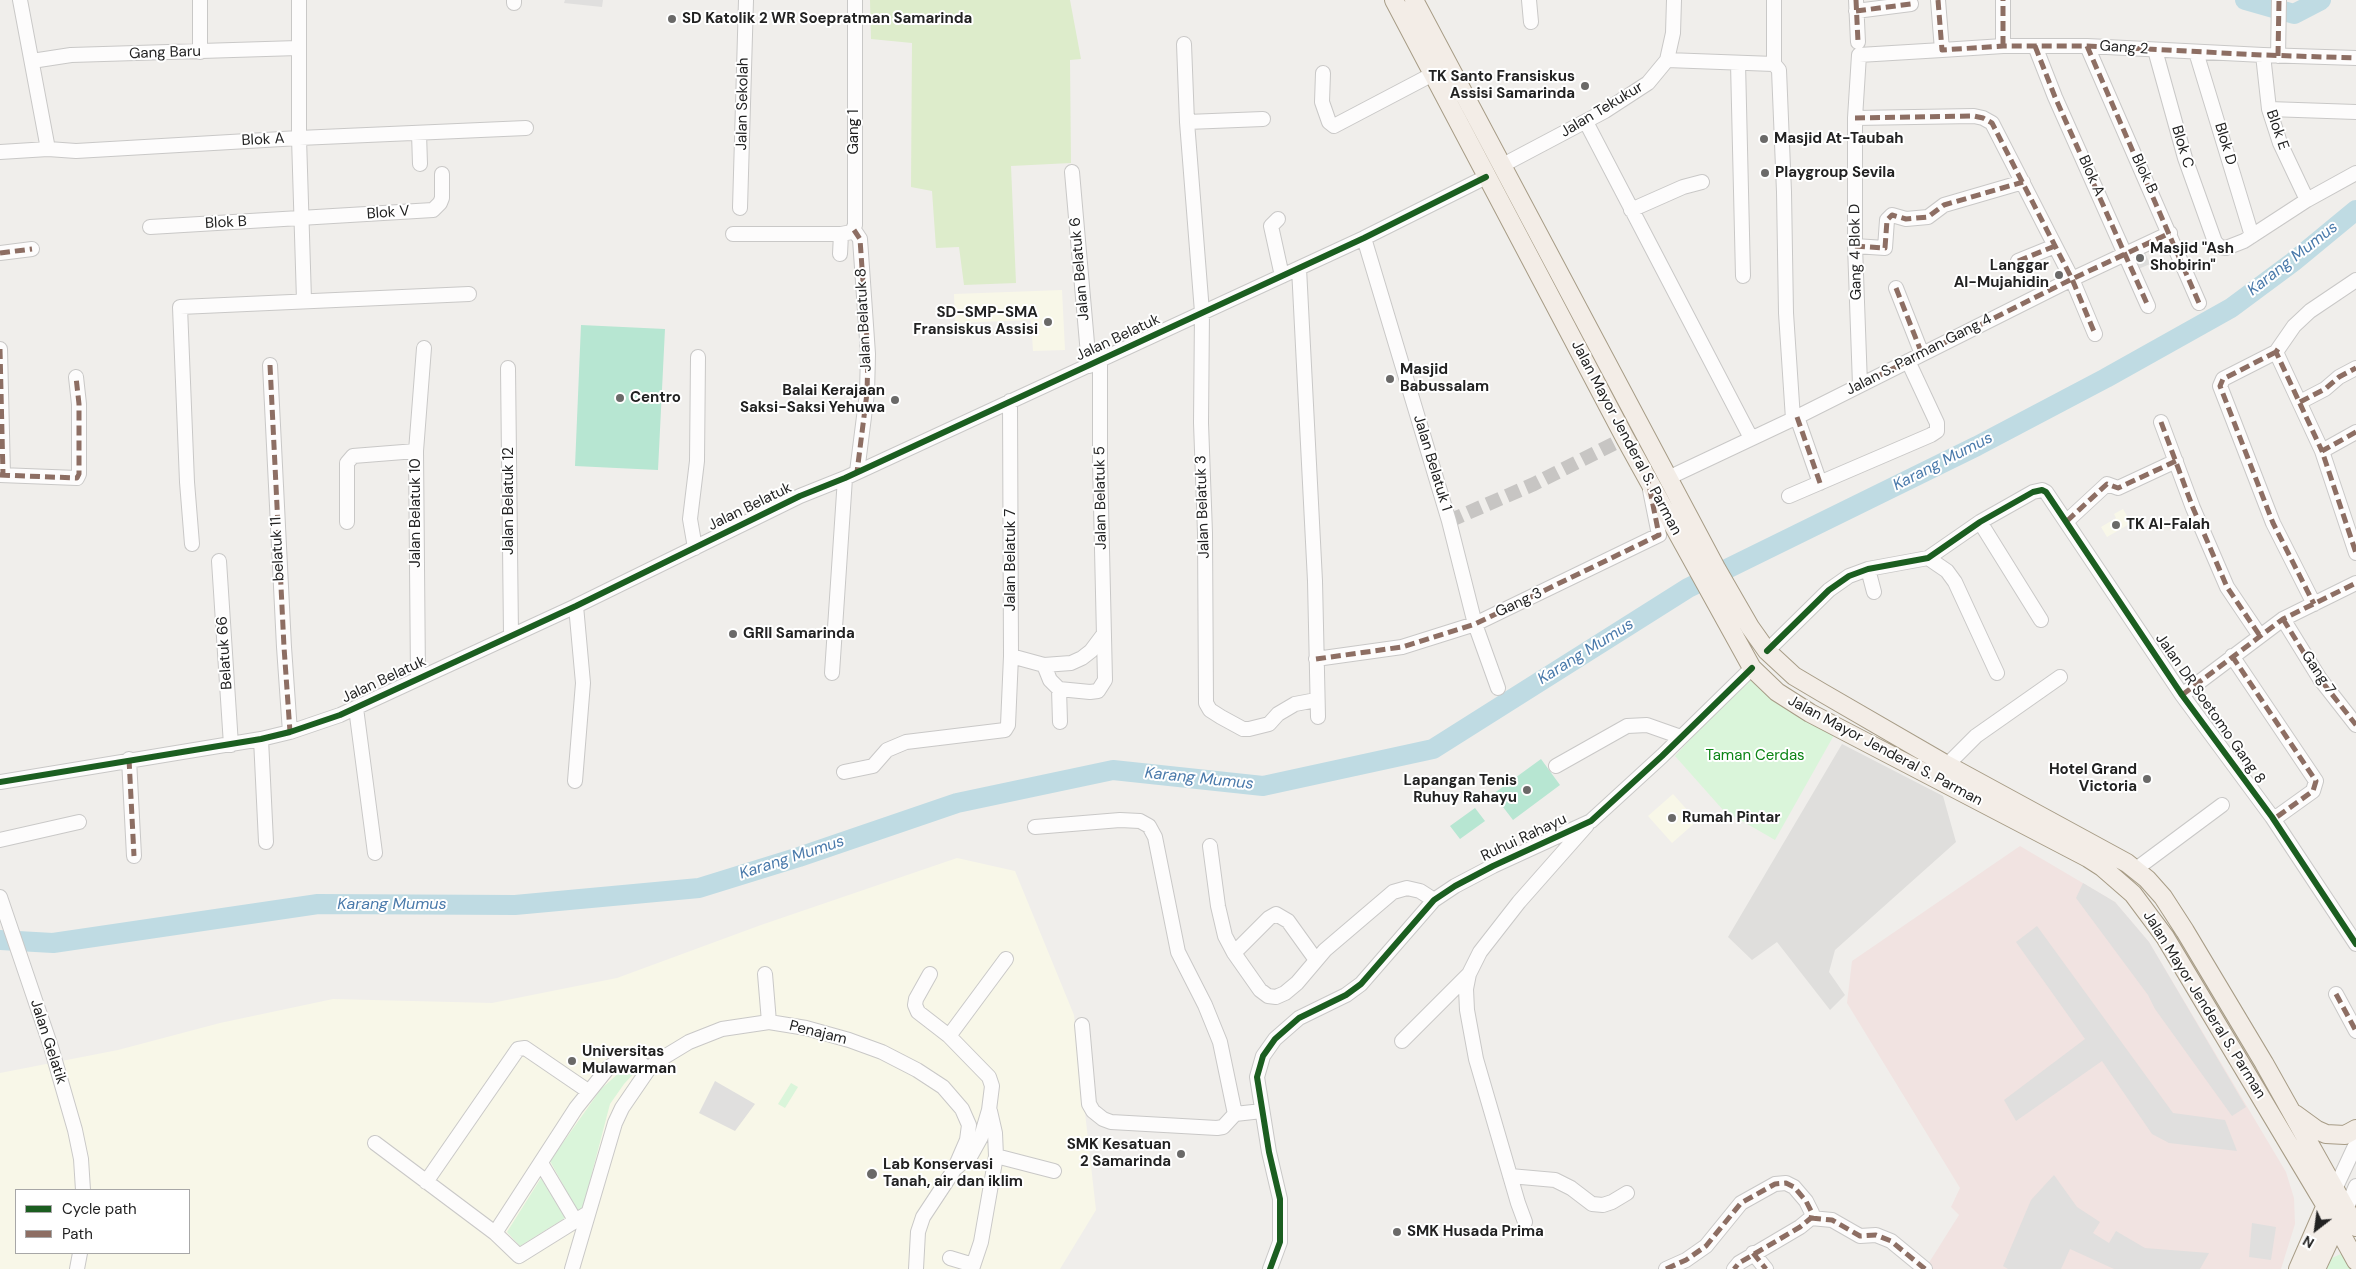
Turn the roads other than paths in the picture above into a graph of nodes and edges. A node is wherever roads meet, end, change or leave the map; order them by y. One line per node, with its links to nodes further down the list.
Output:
1 (20, 0): 31 (street)
2 (200, 0): 26 (street)
3 (299, 0): 22 (street)
4 (746, 0): 57 (street, Jalan Sekolah)
5 (855, 0): 62 (street, Gang 1)
6 (1394, 0): 36 (main road, Jalan Mayor Jenderal S. Parman)
7 (1414, 0): 34 (main road, Jalan Mayor Jenderal S. Parman)
8 (1530, 0): 16 (street)
9 (1674, 0): 30 (street, Jalan Tekukur)
10 (1774, 0): 33 (street)
11 (1938, 0): 23 (street)
12 (2003, 0): 19 (street)
13 (2279, 0): 25 (street)
14 (1911, 4): 15 (street)
15 (1856, 6): 17 (street)
16 (1530, 22)
17 (1858, 42)
18 (1184, 44): 41 (street, Jalan Belatuk 3)
19 (2002, 46): 20 (street, Gang 2); 23 (street, Gang 2)
20 (2035, 46): 21 (street, Gang 2); 72 (street, Blok A)
21 (2087, 46): 24 (street, Gang 2); 64 (street, Blok B)
22 (298, 48): 26 (street, Gang Baru); 45 (street)
23 (1942, 50): 39 (street, Gang 4 Blok D)
24 (2155, 50): 27 (street, Gang 2); 65 (street, Blok C)
25 (2278, 50): 28 (street, Gang 2); 29 (street, Gang 2)
26 (200, 52): 31 (street, Gang Baru)
27 (2196, 52): 28 (street, Gang 2); 65 (street, Blok D)
28 (2263, 55): 37 (street, Blok E)
29 (2356, 58)
30 (1668, 60): 32 (street); 42 (street, Jalan Tekukur)
31 (32, 61): 46 (street)
32 (1738, 63): 33 (street); 76 (street)
33 (1774, 64): 100 (street)
34 (1448, 65): 36 (main road); 49 (main road, Jalan Mayor Jenderal S. Parman)
35 (1323, 73): 36 (street)
36 (1433, 74): 53 (main road, Jalan Mayor Jenderal S. Parman)
37 (2268, 109): 38 (street); 56 (street, Blok E)
38 (2356, 112)
39 (1855, 118): 55 (street); 67 (street, Gang 4 Blok D)
40 (1263, 119): 41 (street)
41 (1187, 122): 84 (street, Jalan Belatuk 3)
42 (1586, 122): 49 (street, Jalan Tekukur); 58 (street)
43 (526, 128): 44 (street, Blok A)
44 (419, 132): 45 (street, Blok A); 48 (street)
45 (299, 138): 46 (street, Blok A); 59 (street)
46 (48, 149): 47 (street, Blok A)
47 (0, 152)
48 (420, 164)
49 (1502, 166): 109 (main road, Jalan Mayor Jenderal S. Parman)
50 (1072, 172): 92 (street, Jalan Belatuk 6)
51 (2356, 172): 56 (street)
52 (442, 174): 59 (street, Blok V)
53 (1486, 177): 66 (street, Jalan Belatuk); 110 (main road, Jalan Mayor Jenderal S. Parman)
54 (1702, 182): 58 (street)
55 (2023, 182): 67 (street); 68 (street)
56 (2307, 200): 65 (street)
57 (740, 208)
58 (1631, 210): 103 (street)
59 (303, 219): 61 (street, Blok B); 81 (street)
60 (1278, 219): 75 (street)
61 (150, 227)
62 (847, 232): 63 (street); 71 (street, Gang 1); 108 (street, Jalan Belatuk 8)
63 (733, 234)
64 (2170, 234): 72 (street, Jalan S. Parman Gang 4); 82 (street, Blok B)
65 (2252, 236)
66 (1364, 238): 74 (street, Jalan Belatuk); 128 (street, Jalan Belatuk 1)
67 (1855, 246): 97 (street, Gang 4 Blok D)
68 (2055, 246): 73 (street); 77 (street)
69 (32, 249): 70 (street)
70 (0, 253)
71 (840, 254)
72 (2125, 254): 77 (street, Jalan S. Parman Gang 4); 83 (street, Blok A)
73 (2018, 261)
74 (1299, 268): 75 (street, Jalan Belatuk); 135 (street)
75 (1282, 276): 84 (street, Jalan Belatuk)
76 (1743, 276)
77 (2072, 279): 85 (street); 89 (street, Jalan S. Parman Gang 4)
78 (2356, 280): 88 (street)
79 (1896, 288): 89 (street)
80 (470, 294): 81 (street)
81 (304, 300): 116 (street)
82 (2200, 303)
83 (2148, 306)
84 (1202, 312): 92 (street, Jalan Belatuk); 146 (street, Jalan Belatuk 3)
85 (2095, 334)
86 (424, 348): 105 (street, Jalan Belatuk 10)
87 (0, 349): 107 (street)
88 (2276, 352): 99 (street); 124 (street)
89 (1922, 354): 91 (street, Jalan S. Parman Gang 4)
90 (698, 356): 117 (street)
91 (1908, 361): 97 (street, Jalan S. Parman Gang 4); 111 (street)
92 (1094, 363): 98 (street, Jalan Belatuk); 130 (street, Jalan Belatuk 5)
93 (270, 365): 152 (street, belatuk 11)
94 (508, 368): 129 (street, Jalan Belatuk 12)
95 (2356, 368): 99 (street)
96 (76, 377): 107 (street)
97 (1860, 385): 100 (street, Jalan S. Parman Gang 4)
98 (1010, 401): 108 (street, Jalan Belatuk); 133 (street, Jalan Belatuk 7)
99 (2300, 402): 104 (street)
100 (1795, 418): 103 (street, Jalan S. Parman Gang 4); 111 (street)
101 (2162, 422): 106 (street)
102 (2356, 432): 104 (street)
103 (1751, 438): 109 (street, Jalan S. Parman Gang 4)
104 (2322, 450): 118 (street)
105 (416, 451): 114 (street); 141 (street, Jalan Belatuk 10)
106 (2176, 461): 113 (street); 131 (street)
107 (1, 475)
108 (851, 475): 117 (street, Jalan Belatuk); 137 (street, Jalan Belatuk 8)
109 (1668, 478): 132 (main road, Jalan Mayor Jenderal S. Parman)
110 (1648, 480): 128 (street, Gang 3); 138 (main road, Jalan Mayor Jenderal S. Parman)
111 (1820, 484): 112 (street)
112 (1789, 496)
113 (2067, 521): 115 (street, Jalan DR Soetomo Gang 8); 145 (street, Jalan DR Soetomo Gang 8)
114 (347, 522)
115 (1980, 522): 119 (street); 127 (street)
116 (192, 544)
117 (695, 548): 125 (street, Jalan Belatuk)
118 (2356, 553)
119 (1928, 558): 121 (street); 139 (street)
120 (219, 560): 155 (street, Belatuk 66)
121 (1868, 570): 123 (street); 132 (street)
122 (2356, 583): 124 (street)
123 (1874, 592)
124 (2314, 604): 126 (street)
125 (576, 606): 129 (street, Jalan Belatuk); 160 (street)
126 (2283, 619): 131 (street); 151 (street, Gang 7)
127 (2040, 620)
128 (1475, 624): 135 (street, Gang 3); 142 (street, Jalan Belatuk 1)
129 (511, 634): 141 (street, Jalan Belatuk)
130 (1103, 635): 136 (street); 143 (street, Jalan Belatuk 5)
131 (2260, 636): 134 (street)
132 (1767, 651): 144 (main road, Jalan Mayor Jenderal S. Parman)
133 (1011, 656): 136 (street); 159 (street, Jalan Belatuk 7)
134 (2232, 656): 145 (street); 163 (street)
135 (1316, 659): 146 (street)
136 (1044, 665): 143 (street)
137 (832, 673)
138 (1747, 673): 148 (main road, Jalan Mayor Jenderal S. Parman); 153 (street, Ruhui Rahayu)
139 (1997, 673)
140 (2060, 677): 157 (street)
141 (418, 679): 147 (street, Jalan Belatuk)
142 (1498, 688)
143 (1059, 689): 150 (street)
144 (1820, 692): 148 (main road); 157 (main road, Jalan Mayor Jenderal S. Parman)
145 (2182, 695): 163 (street, Jalan DR Soetomo Gang 8)
146 (1316, 700): 149 (street)
147 (356, 708): 152 (street, Jalan Belatuk); 170 (street)
148 (1810, 713): 207 (main road, Jalan Mayor Jenderal S. Parman)
149 (1318, 717)
150 (1060, 722)
151 (2356, 725)
152 (290, 732): 154 (street, Jalan Belatuk)
153 (1681, 737): 158 (street); 164 (street, Ruhui Rahayu)
154 (261, 739): 155 (street, Jalan Belatuk); 168 (street)
155 (231, 745): 156 (street, Jalan Belatuk)
156 (129, 759): 161 (street, Jalan Belatuk); 171 (street)
157 (1947, 765): 172 (main road, Jalan Mayor Jenderal S. Parman)
158 (1556, 766)
159 (844, 772)
160 (575, 781)
161 (0, 782)
162 (2222, 805): 172 (street)
163 (2274, 819): 175 (street, Jalan DR Soetomo Gang 8)
164 (1591, 821): 174 (street, Ruhui Rahayu); 181 (street)
165 (79, 822): 167 (street)
166 (1035, 827): 193 (street)
167 (0, 840)
168 (266, 842)
169 (1210, 846): 176 (street)
170 (375, 854)
171 (134, 856)
172 (2136, 869): 190 (main road, Jalan Mayor Jenderal S. Parman)
173 (0, 897): 204 (street, Jalan Gelatik)
174 (1434, 900): 178 (street); 192 (street, Ruhui Rahayu)
175 (2356, 944)
176 (1234, 953): 178 (street); 178 (street)
177 (1006, 959): 186 (street)
178 (1316, 960)
179 (765, 974): 183 (street)
180 (930, 974): 186 (street)
181 (1469, 974): 187 (street); 201 (street)
182 (2336, 994): 185 (street)
183 (769, 1022): 188 (street, Penajam); 199 (street, Penajam)
184 (1082, 1025): 193 (street)
185 (2356, 1031)
186 (949, 1036): 191 (street)
187 (1402, 1041)
188 (648, 1070): 189 (street); 208 (street, Penajam)
189 (588, 1091): 198 (street); 202 (street)
190 (2289, 1108): 194 (main road); 205 (main road, Jalan Mayor Jenderal S. Parman)
191 (989, 1110): 197 (street); 199 (street)
192 (1262, 1111): 193 (street); 222 (street, Ruhui Rahayu)
193 (1235, 1114)
194 (2356, 1129)
195 (375, 1143): 202 (street)
196 (2356, 1144): 205 (street)
197 (996, 1156): 200 (street); 218 (street)
198 (541, 1163): 210 (street); 213 (street)
199 (954, 1170): 221 (street, Penajam)
200 (1054, 1171)
201 (1510, 1176): 206 (street); 211 (street)
202 (426, 1182): 213 (street)
203 (2356, 1186): 207 (street)
204 (84, 1189)
205 (2335, 1189): 207 (main road, Jalan Mayor Jenderal S. Parman)
206 (1627, 1193)
207 (2335, 1211): 212 (main road); 217 (main road); 227 (main road); 228 (main road)
208 (588, 1213): 210 (street); 220 (street, Penajam)
209 (1811, 1218): 214 (street); 223 (street); 226 (street)
210 (575, 1220): 213 (street)
211 (1526, 1222)
212 (2356, 1227)
213 (495, 1233)
214 (1754, 1253): 224 (street); 225 (street)
215 (80, 1254): 219 (street)
216 (950, 1258): 218 (street)
217 (2356, 1261)
218 (972, 1267)
219 (77, 1269)
220 (572, 1269)
221 (916, 1269)
222 (1270, 1269)
223 (1666, 1269)
224 (1734, 1269)
225 (1766, 1269)
226 (1925, 1269)
227 (2298, 1269)
228 (2316, 1269)

